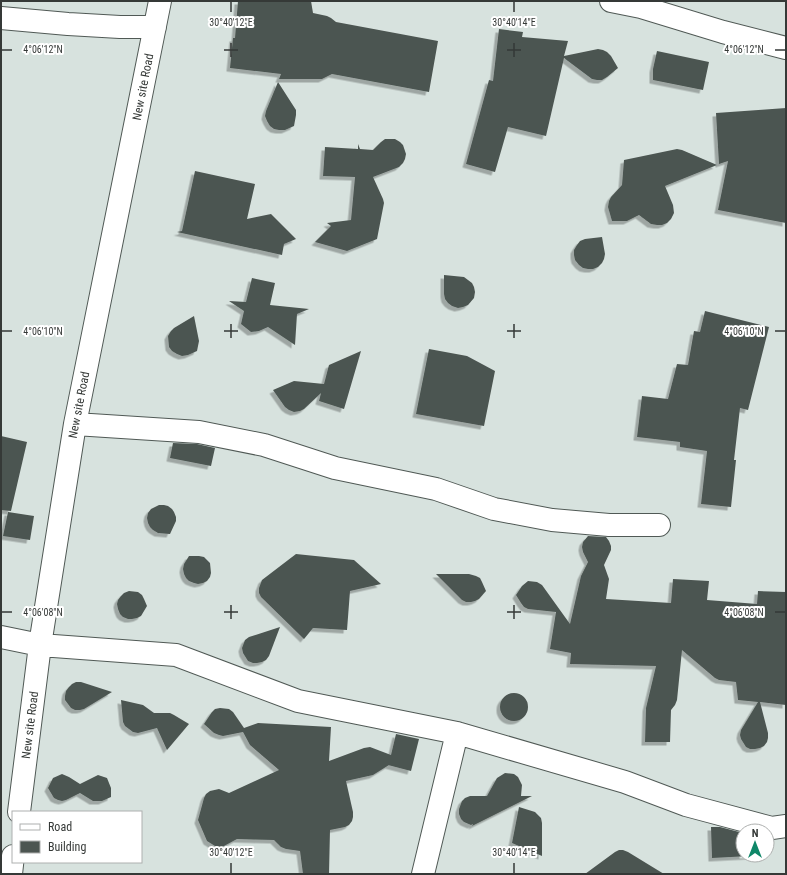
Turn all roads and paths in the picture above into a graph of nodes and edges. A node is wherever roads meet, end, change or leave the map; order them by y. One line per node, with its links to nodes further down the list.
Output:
1 (160, 1): 4 (street, New site Road)
2 (610, 1): 5 (street)
3 (1, 18): 4 (street)
4 (155, 27): 6 (street, New site Road)
5 (786, 48)
6 (75, 424): 7 (street); 9 (street, New site Road)
7 (659, 525)
8 (1, 637): 9 (street)
9 (40, 645): 10 (street); 11 (street, New site Road)
10 (458, 733): 12 (street); 15 (street)
11 (19, 811)
12 (786, 826)
13 (12, 863): 14 (street)
14 (11, 874)
15 (423, 874)

